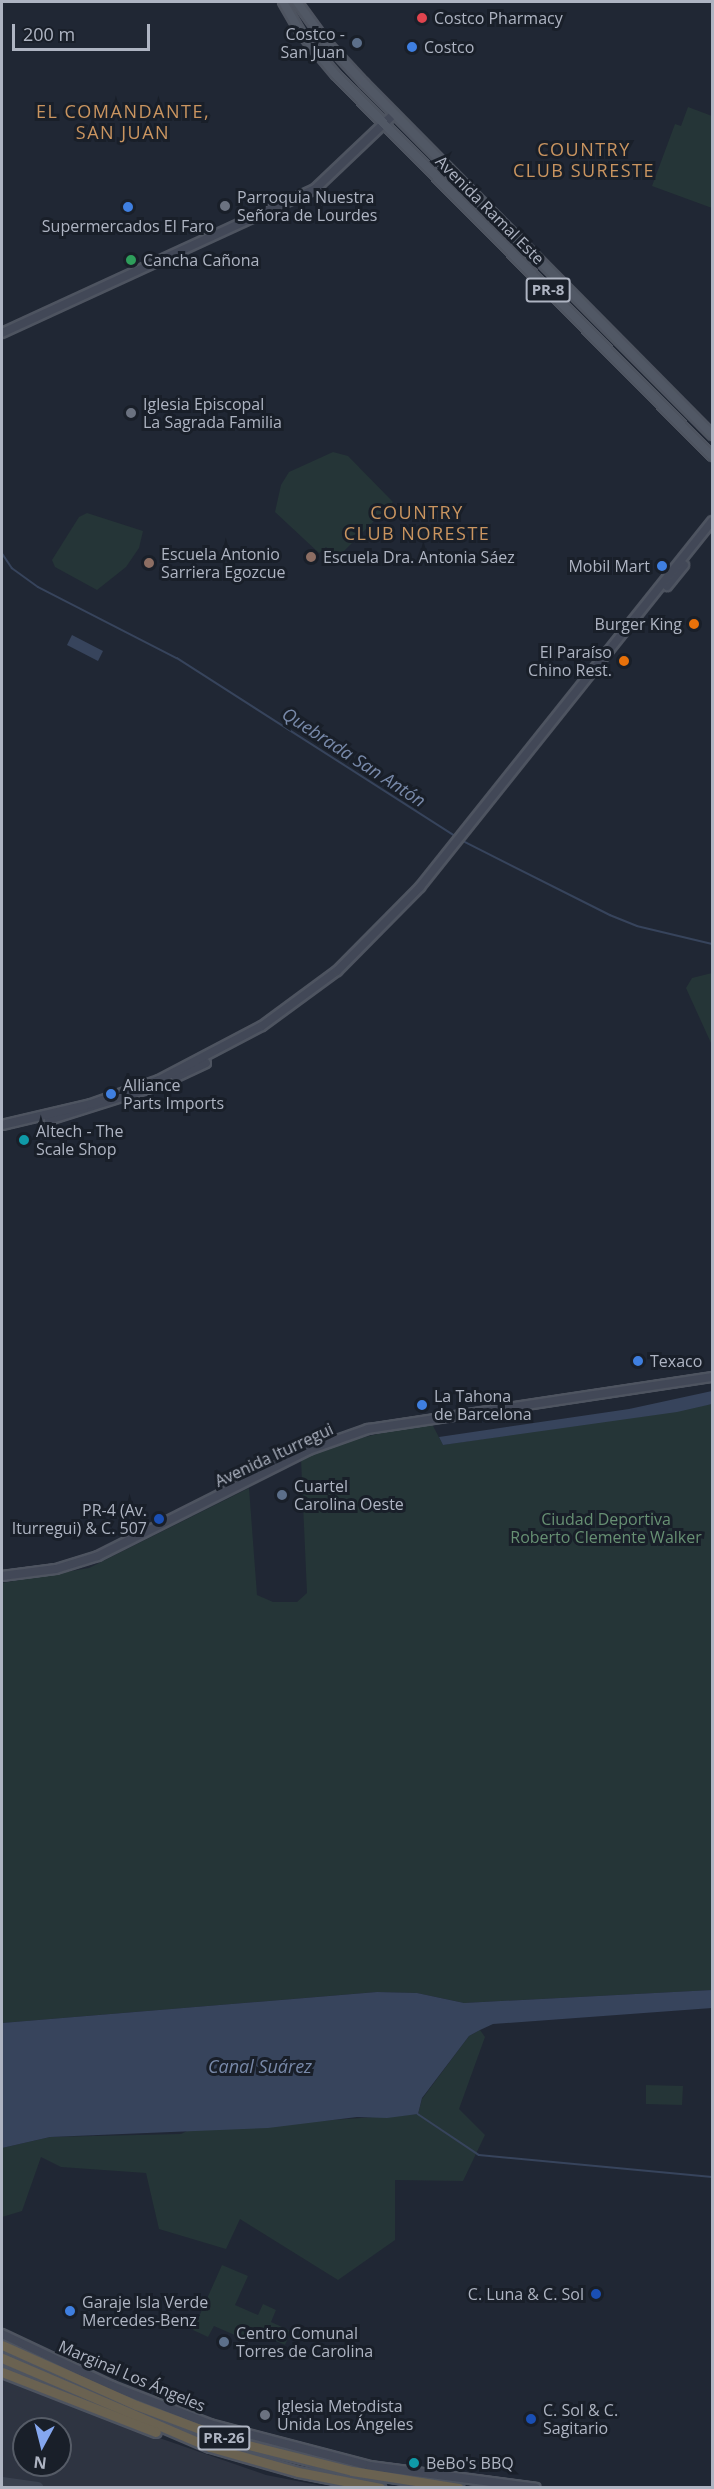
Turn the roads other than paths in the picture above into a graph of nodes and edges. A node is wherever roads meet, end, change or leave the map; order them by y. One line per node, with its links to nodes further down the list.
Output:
1 (283, 2): 4 (main road, Avenida Ramal Este / PR-8)
2 (297, 2): 3 (main road, Avenida Ramal Este / PR-8)
3 (394, 114): 4 (street); 6 (main road, Avenida Ramal Este / PR-8)
4 (384, 124): 5 (street); 7 (main road, Avenida Ramal Este / PR-8)
5 (2, 333)
6 (712, 435)
7 (712, 456)
8 (712, 521): 10 (street)
9 (712, 528): 10 (street)
10 (467, 833): 11 (street)
11 (2, 1127)
12 (712, 1377): 13 (street, Avenida Iturregui)
13 (2, 1576)
14 (2, 2334): 21 (street, Marginal Los Ángeles)
15 (2, 2345): 20 (highway, PR-26)
16 (2, 2358): 18 (highway, PR-26)
17 (2, 2372): 18 (highway)
18 (210, 2447): 19 (highway, PR-26)
19 (380, 2487)
20 (459, 2487)
21 (536, 2487)

